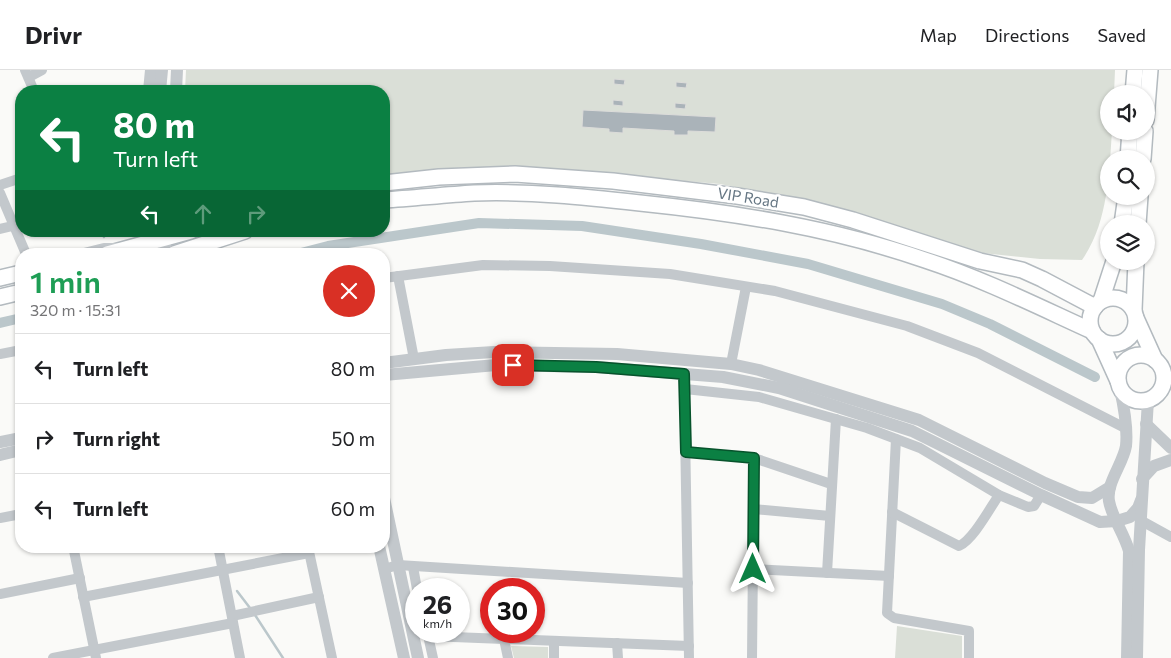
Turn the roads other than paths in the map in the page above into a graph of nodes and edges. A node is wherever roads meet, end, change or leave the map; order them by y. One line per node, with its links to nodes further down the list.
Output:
1 (42, 70): 7 (street)
2 (150, 70): 9 (street)
3 (162, 70): 10 (street)
4 (177, 70): 11 (street)
5 (1135, 70): 12 (main road)
6 (1150, 70): 13 (main road)
7 (27, 73): 8 (street)
8 (32, 85)
9 (149, 85)
10 (161, 85)
11 (176, 85)
12 (1134, 85)
13 (1149, 85)
14 (15, 180): 16 (street)
15 (390, 182): 37 (main road, VIP Road)
16 (0, 185)
17 (0, 193): 19 (street)
18 (390, 200): 39 (main road, VIP Road)
19 (15, 220)
20 (15, 226): 21 (street)
21 (0, 230)
22 (227, 237): 25 (main road)
23 (164, 241): 24 (main road)
24 (135, 248)
25 (193, 248)
26 (15, 270): 29 (street)
27 (1111, 270): 37 (main road)
28 (1136, 270): 38 (main road)
29 (0, 274)
30 (15, 274): 33 (main road)
31 (398, 276): 32 (street); 34 (street); 42 (street)
32 (390, 277)
33 (0, 278)
34 (746, 286): 44 (street); 53 (street)
35 (15, 293): 36 (main road)
36 (0, 297)
37 (1098, 304): 38 (main road); 39 (main road)
38 (1135, 314): 39 (main road); 45 (main road)
39 (1095, 335): 48 (main road)
40 (15, 351): 41 (street)
41 (0, 354)
42 (414, 359): 43 (street); 44 (street)
43 (390, 362)
44 (731, 364): 65 (street)
45 (1163, 367): 48 (main road); 50 (main road)
46 (390, 374): 47 (street)
47 (684, 374): 49 (street); 67 (street)
48 (1119, 385): 50 (main road); 53 (street)
49 (685, 389): 51 (street); 59 (street)
50 (1159, 396): 52 (street)
51 (836, 419): 55 (street); 64 (street)
52 (1146, 424): 57 (street); 63 (street)
53 (1126, 428): 65 (street)
54 (15, 439): 56 (street)
55 (896, 439): 66 (street); 70 (street)
56 (0, 442)
57 (1171, 448)
58 (15, 451): 60 (street)
59 (686, 452): 61 (street); 92 (street)
60 (0, 455)
61 (754, 458): 64 (street); 69 (street)
62 (1171, 460): 63 (street)
63 (1142, 478): 68 (street)
64 (831, 484): 72 (street)
65 (1110, 487): 75 (street)
66 (999, 495): 67 (street); 70 (street)
67 (1041, 496): 75 (street)
68 (1141, 500): 74 (street); 75 (street)
69 (754, 509): 72 (street); 85 (street)
70 (892, 512): 89 (street)
71 (15, 515): 73 (street)
72 (830, 516): 88 (street)
73 (0, 518)
74 (1140, 520): 77 (street); 117 (street)
75 (1117, 521): 116 (street)
76 (390, 527): 83 (street)
77 (1171, 537)
78 (75, 553): 90 (street)
79 (219, 553): 86 (street)
80 (295, 553): 86 (street)
81 (309, 553): 95 (street)
82 (380, 553): 87 (street)
83 (398, 565): 84 (street); 87 (street); 108 (street)
84 (412, 567): 91 (street); 92 (street)
85 (753, 569): 88 (street); 114 (street)
86 (223, 570): 94 (street); 96 (street)
87 (384, 570): 107 (street)
88 (827, 573): 89 (street)
89 (889, 576): 115 (street)
90 (80, 578): 93 (street); 94 (street)
91 (415, 578)
92 (688, 583): 102 (street)
93 (0, 594)
94 (83, 597): 103 (street)
95 (319, 597): 96 (street); 106 (street)
96 (232, 619): 103 (street); 105 (street)
97 (545, 641): 98 (street)
98 (554, 641): 101 (street); 111 (street)
99 (429, 643): 109 (street)
100 (505, 643): 110 (street)
101 (617, 643): 102 (street); 112 (street)
102 (689, 646): 113 (street)
103 (95, 654): 104 (street)
104 (53, 658)
105 (240, 658)
106 (332, 658)
107 (404, 658)
108 (418, 658)
109 (433, 658)
110 (508, 658)
111 (554, 658)
112 (618, 658)
113 (689, 658)
114 (752, 658)
115 (969, 658)
116 (1127, 658)
117 (1138, 658)

